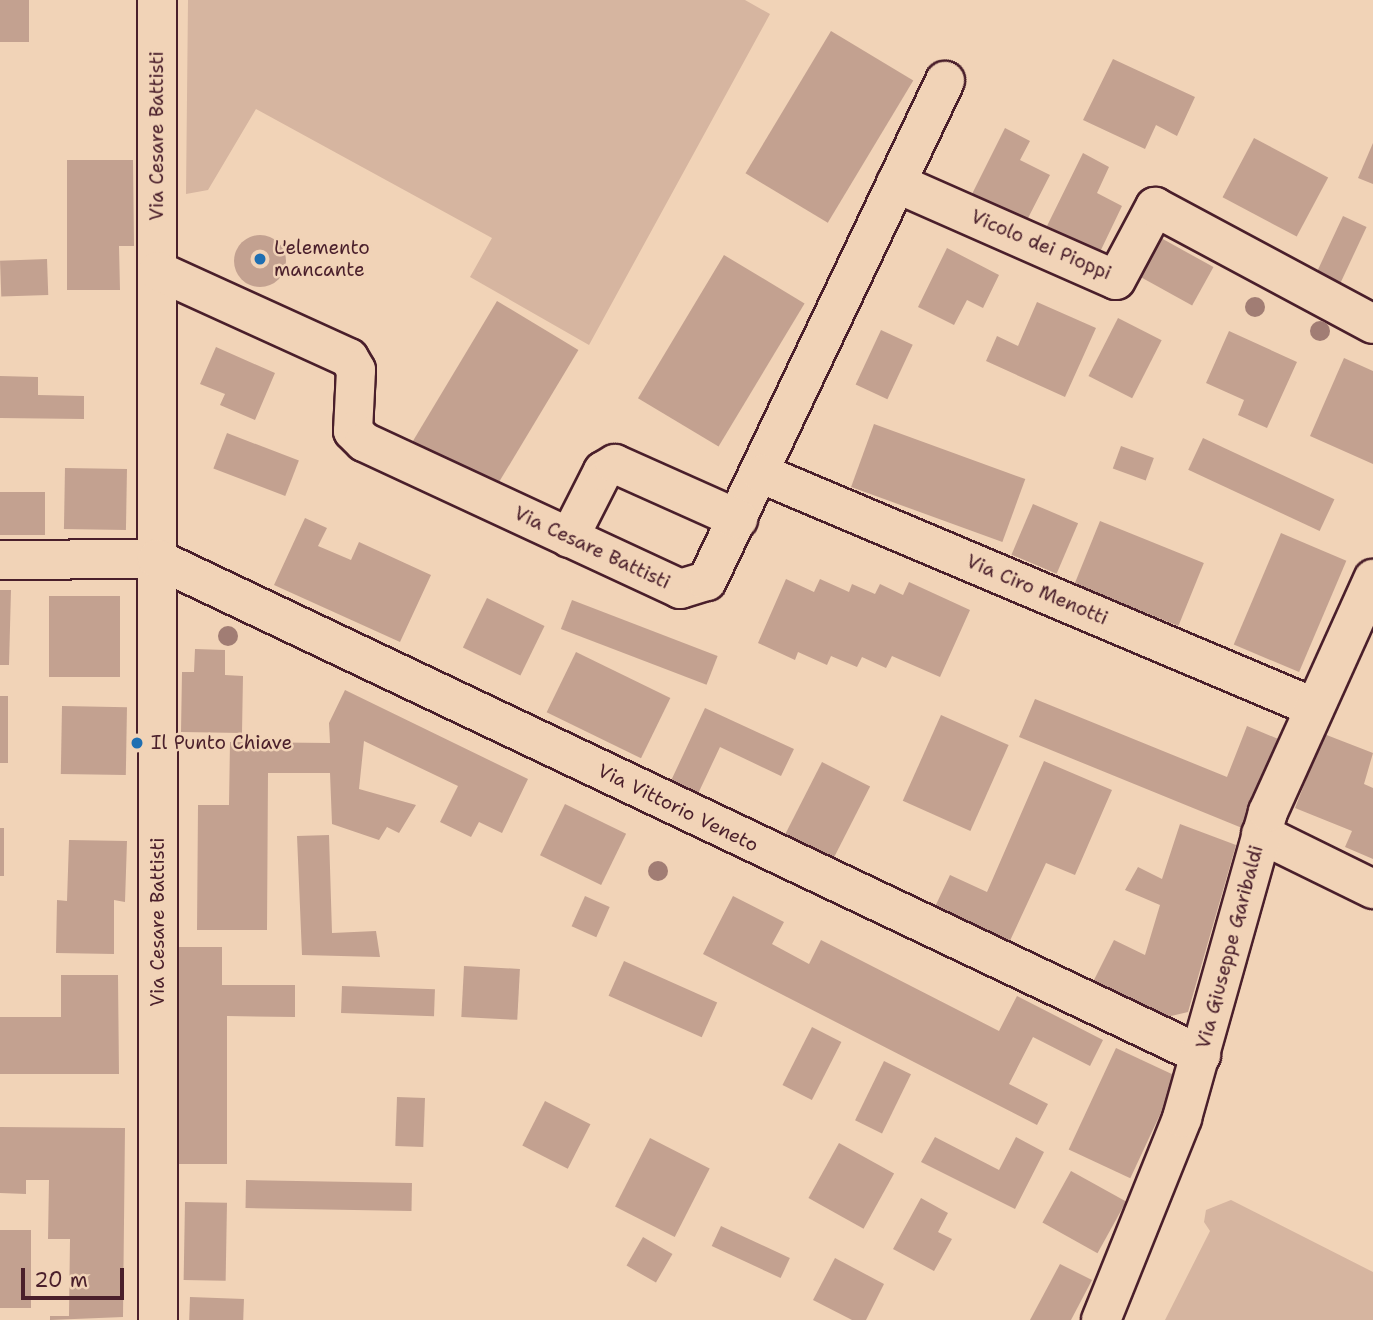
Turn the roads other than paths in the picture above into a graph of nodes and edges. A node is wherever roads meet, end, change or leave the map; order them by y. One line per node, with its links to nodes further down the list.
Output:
1 (157, 0): 4 (street, Via Cesare Battisti)
2 (945, 81): 3 (street, Via Cesare Battisti)
3 (896, 183): 5 (street, Vicolo dei Pioppi); 6 (street, Via Cesare Battisti)
4 (158, 271): 8 (street, Via Cesare Battisti); 10 (street, Via Cesare Battisti)
5 (1373, 324)
6 (762, 474): 7 (street, Via Cesare Battisti); 12 (street, Via Ciro Menotti)
7 (738, 519): 8 (street, Via Cesare Battisti); 8 (street)
8 (569, 538)
9 (0, 559): 10 (street)
10 (157, 559): 15 (street, Via Vittorio Veneto); 16 (street, Via Cesare Battisti)
11 (1373, 579): 12 (street, Via Giuseppe Garibaldi)
12 (1313, 707): 13 (street, Via Giuseppe Garibaldi)
13 (1261, 834): 14 (street); 15 (street, Via Giuseppe Garibaldi)
14 (1373, 889)
15 (1200, 1055): 17 (street, Via Giuseppe Garibaldi)
16 (158, 1320)
17 (1101, 1320)

